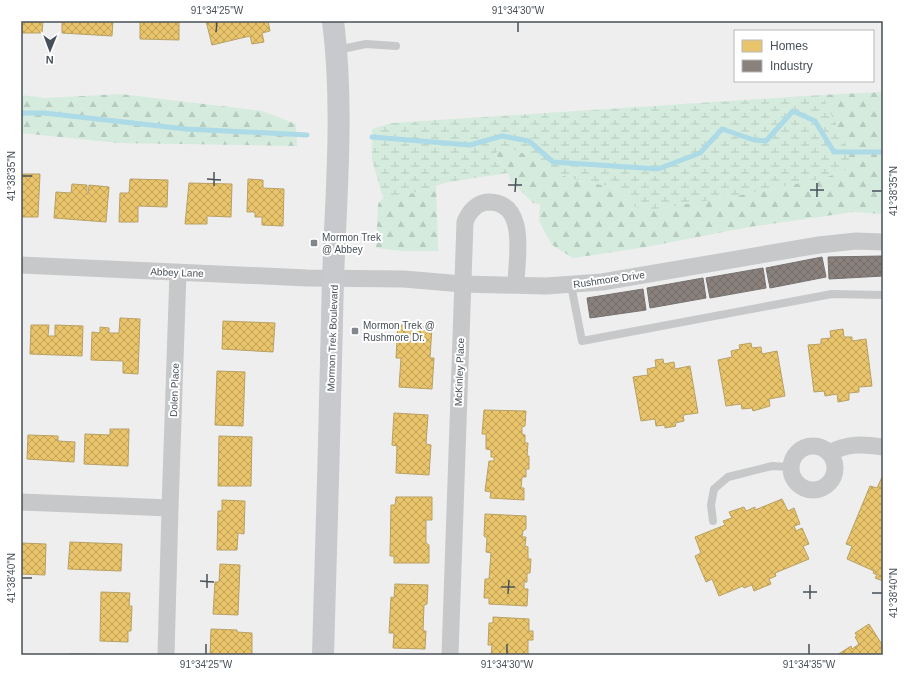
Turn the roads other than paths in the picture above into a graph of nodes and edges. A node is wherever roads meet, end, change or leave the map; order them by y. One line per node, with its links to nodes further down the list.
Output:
1 (333, 21): 3 (main road, Mormon Trek Boulevard)
2 (396, 46): 3 (lane)
3 (336, 50): 7 (main road, Mormon Trek Boulevard)
4 (883, 242): 10 (street, Rushmore Drive)
5 (21, 265): 6 (street, Abbey Lane)
6 (178, 272): 7 (street, Abbey Lane); 16 (street, Dolen Place)
7 (334, 278): 8 (street, Rushmore Drive); 19 (main road, Mormon Trek Boulevard)
8 (462, 284): 9 (street, Rushmore Drive); 9 (street, McKinley Place); 20 (street, McKinley Place)
9 (516, 285): 10 (street, Rushmore Drive)
10 (571, 285): 11 (lane)
11 (883, 294)
12 (883, 447): 13 (street)
13 (829, 453): 14 (street); 14 (street)
14 (791, 467): 17 (lane)
15 (21, 502): 16 (street)
16 (170, 508): 18 (street, Dolen Place)
17 (713, 521)
18 (166, 655)
19 (323, 655)
20 (450, 655)

